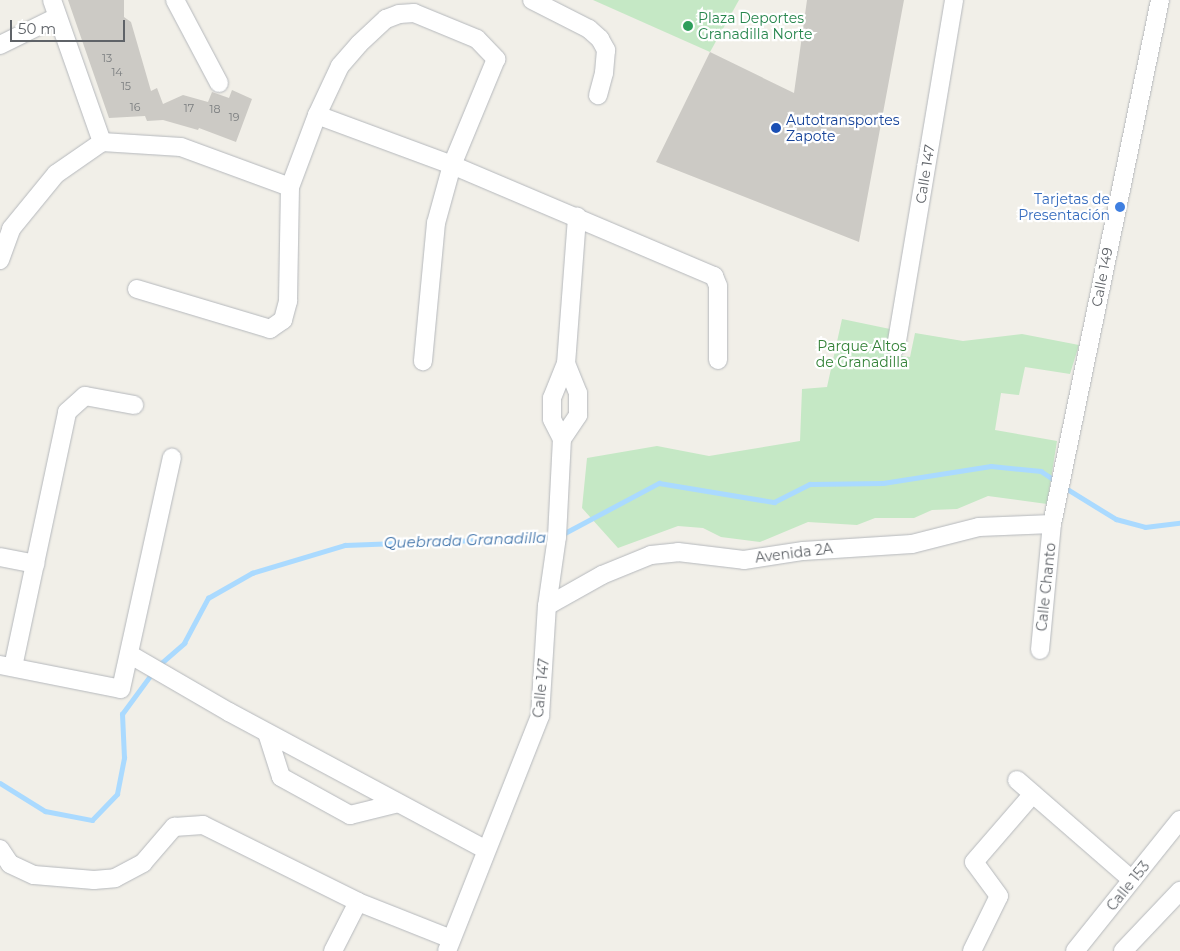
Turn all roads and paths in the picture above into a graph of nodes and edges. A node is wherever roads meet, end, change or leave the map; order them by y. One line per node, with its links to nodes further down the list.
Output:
1 (52, 0): 6 (street)
2 (175, 0): 8 (street)
3 (532, 0): 9 (street)
4 (954, 0): 17 (street, Calle 147)
5 (1160, 0): 24 (street, Calle 149)
6 (57, 17): 7 (street); 11 (street)
7 (0, 45)
8 (219, 83)
9 (598, 96)
10 (317, 115): 12 (street); 12 (street); 13 (street)
11 (102, 142): 13 (street); 15 (street)
12 (452, 165): 14 (street); 19 (street)
13 (290, 187): 16 (street)
14 (577, 216): 18 (street); 20 (street)
15 (0, 260)
16 (137, 289)
17 (896, 347)
18 (718, 360)
19 (423, 362)
20 (566, 364): 22 (street); 22 (street)
21 (134, 405): 26 (street)
22 (562, 439): 27 (street, Calle 147)
23 (172, 458): 29 (street)
24 (1052, 524): 27 (street, Avenida 2A); 28 (street, Calle Chanto)
25 (0, 556): 26 (street)
26 (35, 564): 30 (street)
27 (547, 606): 37 (street, Calle 147)
28 (1040, 650)
29 (129, 654): 30 (street); 31 (street)
30 (6, 666)
31 (267, 733): 34 (street); 34 (street)
32 (1017, 780): 33 (street)
33 (1033, 794): 38 (street); 43 (street)
34 (398, 802): 37 (street)
35 (1180, 820): 38 (street, Calle 153)
36 (0, 849): 40 (street)
37 (486, 850): 41 (street, Calle 147)
38 (1132, 880): 44 (street, Calle 153)
39 (1180, 891): 45 (street)
40 (358, 902): 41 (street); 42 (street)
41 (449, 945)
42 (333, 951)
43 (972, 951)
44 (1075, 951)
45 (1123, 951)

